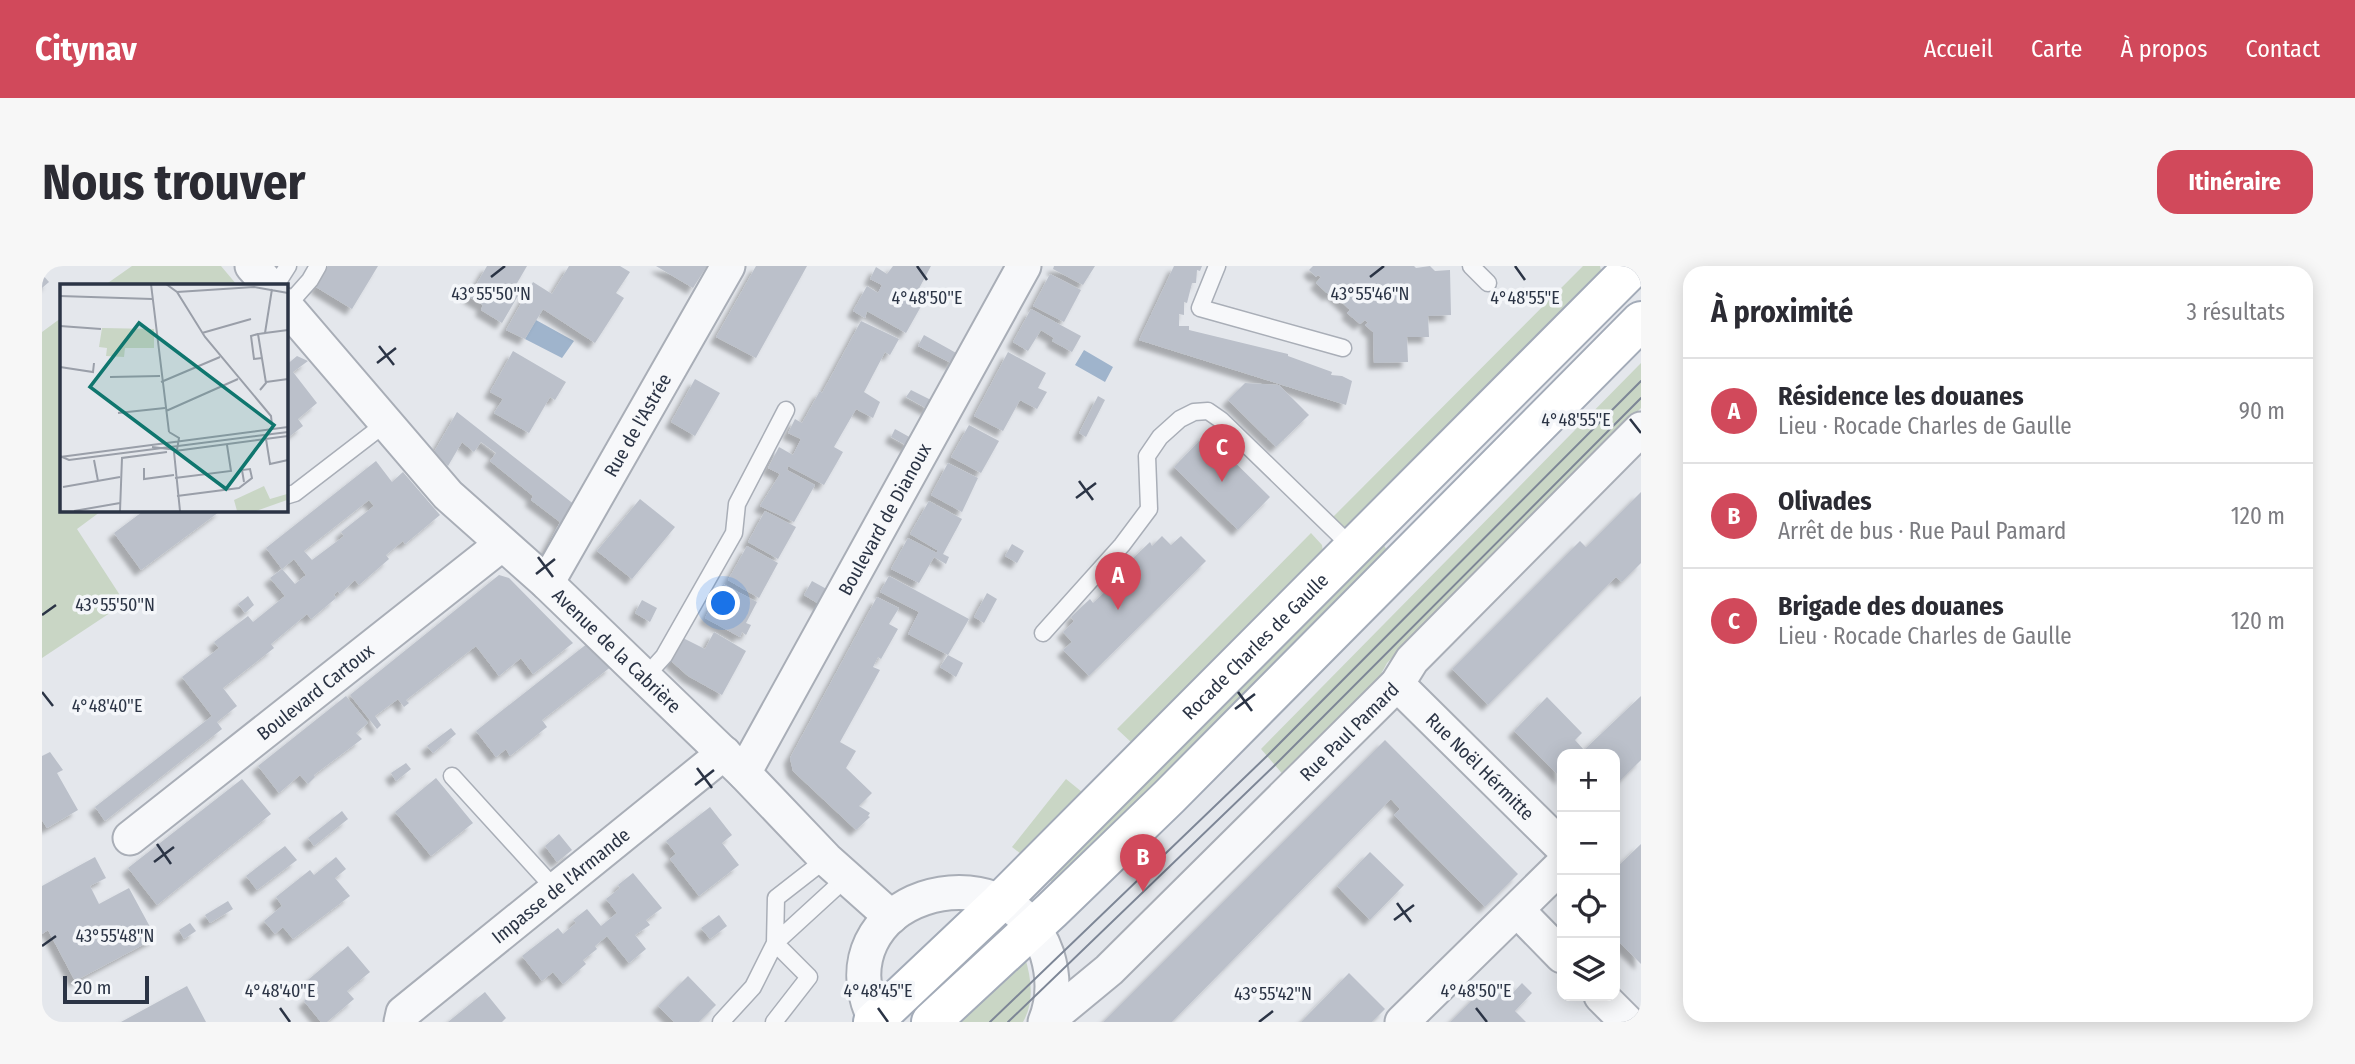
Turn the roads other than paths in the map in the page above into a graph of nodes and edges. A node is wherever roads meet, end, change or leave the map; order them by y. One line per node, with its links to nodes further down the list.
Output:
1 (252, 266): 10 (street, Avenue de la Cabrière)
2 (288, 266): 11 (lane)
3 (318, 266): 12 (lane)
4 (728, 266): 22 (street, Rue de l'Astrée)
5 (1024, 266): 26 (street, Boulevard de Dianoux)
6 (1217, 266): 15 (lane)
7 (1471, 266): 9 (lane)
8 (1624, 269): 21 (main road, Rocade Charles de Gaulle)
9 (1488, 283)
10 (269, 284)
11 (282, 284)
12 (287, 291)
13 (287, 305): 17 (street, Avenue de la Cabrière)
14 (1641, 321): 35 (main road)
15 (1343, 348)
16 (786, 410): 24 (lane)
17 (386, 423): 19 (lane); 20 (street, Avenue de la Cabrière)
18 (1641, 429): 25 (street, Rue Paul Pamard)
19 (287, 495)
20 (502, 544): 22 (street, Avenue de la Cabrière); 28 (street, Boulevard Cartoux)
21 (1353, 548): 23 (lane); 33 (main road, Rocade Charles de Gaulle)
22 (547, 583): 24 (street, Avenue de la Cabrière)
23 (1043, 632)
24 (645, 677): 26 (street, Avenue de la Cabrière)
25 (1397, 684): 29 (street, Rue Noël Hérmitte); 44 (street, Rue Paul Pamard)
26 (734, 763): 31 (street, Avenue de la Cabrière); 32 (street, Impasse de l'Armande)
27 (452, 776): 32 (lane)
28 (130, 838)
29 (1557, 842)
30 (1557, 870): 34 (street)
31 (858, 888): 33 (street); 36 (lane); 36 (lane); 39 (street)
32 (555, 890): 40 (street, Impasse de l'Armande)
33 (1000, 902): 35 (street); 39 (main road, Rocade Charles de Gaulle)
34 (1517, 910): 37 (street); 45 (street)
35 (1033, 928): 43 (main road); 44 (street)
36 (775, 943): 41 (lane); 42 (lane)
37 (1557, 951)
38 (1606, 1001): 46 (street)
39 (875, 1021)
40 (401, 1022)
41 (721, 1022)
42 (774, 1022)
43 (931, 1022)
44 (1046, 1022)
45 (1402, 1022)
46 (1627, 1022)

